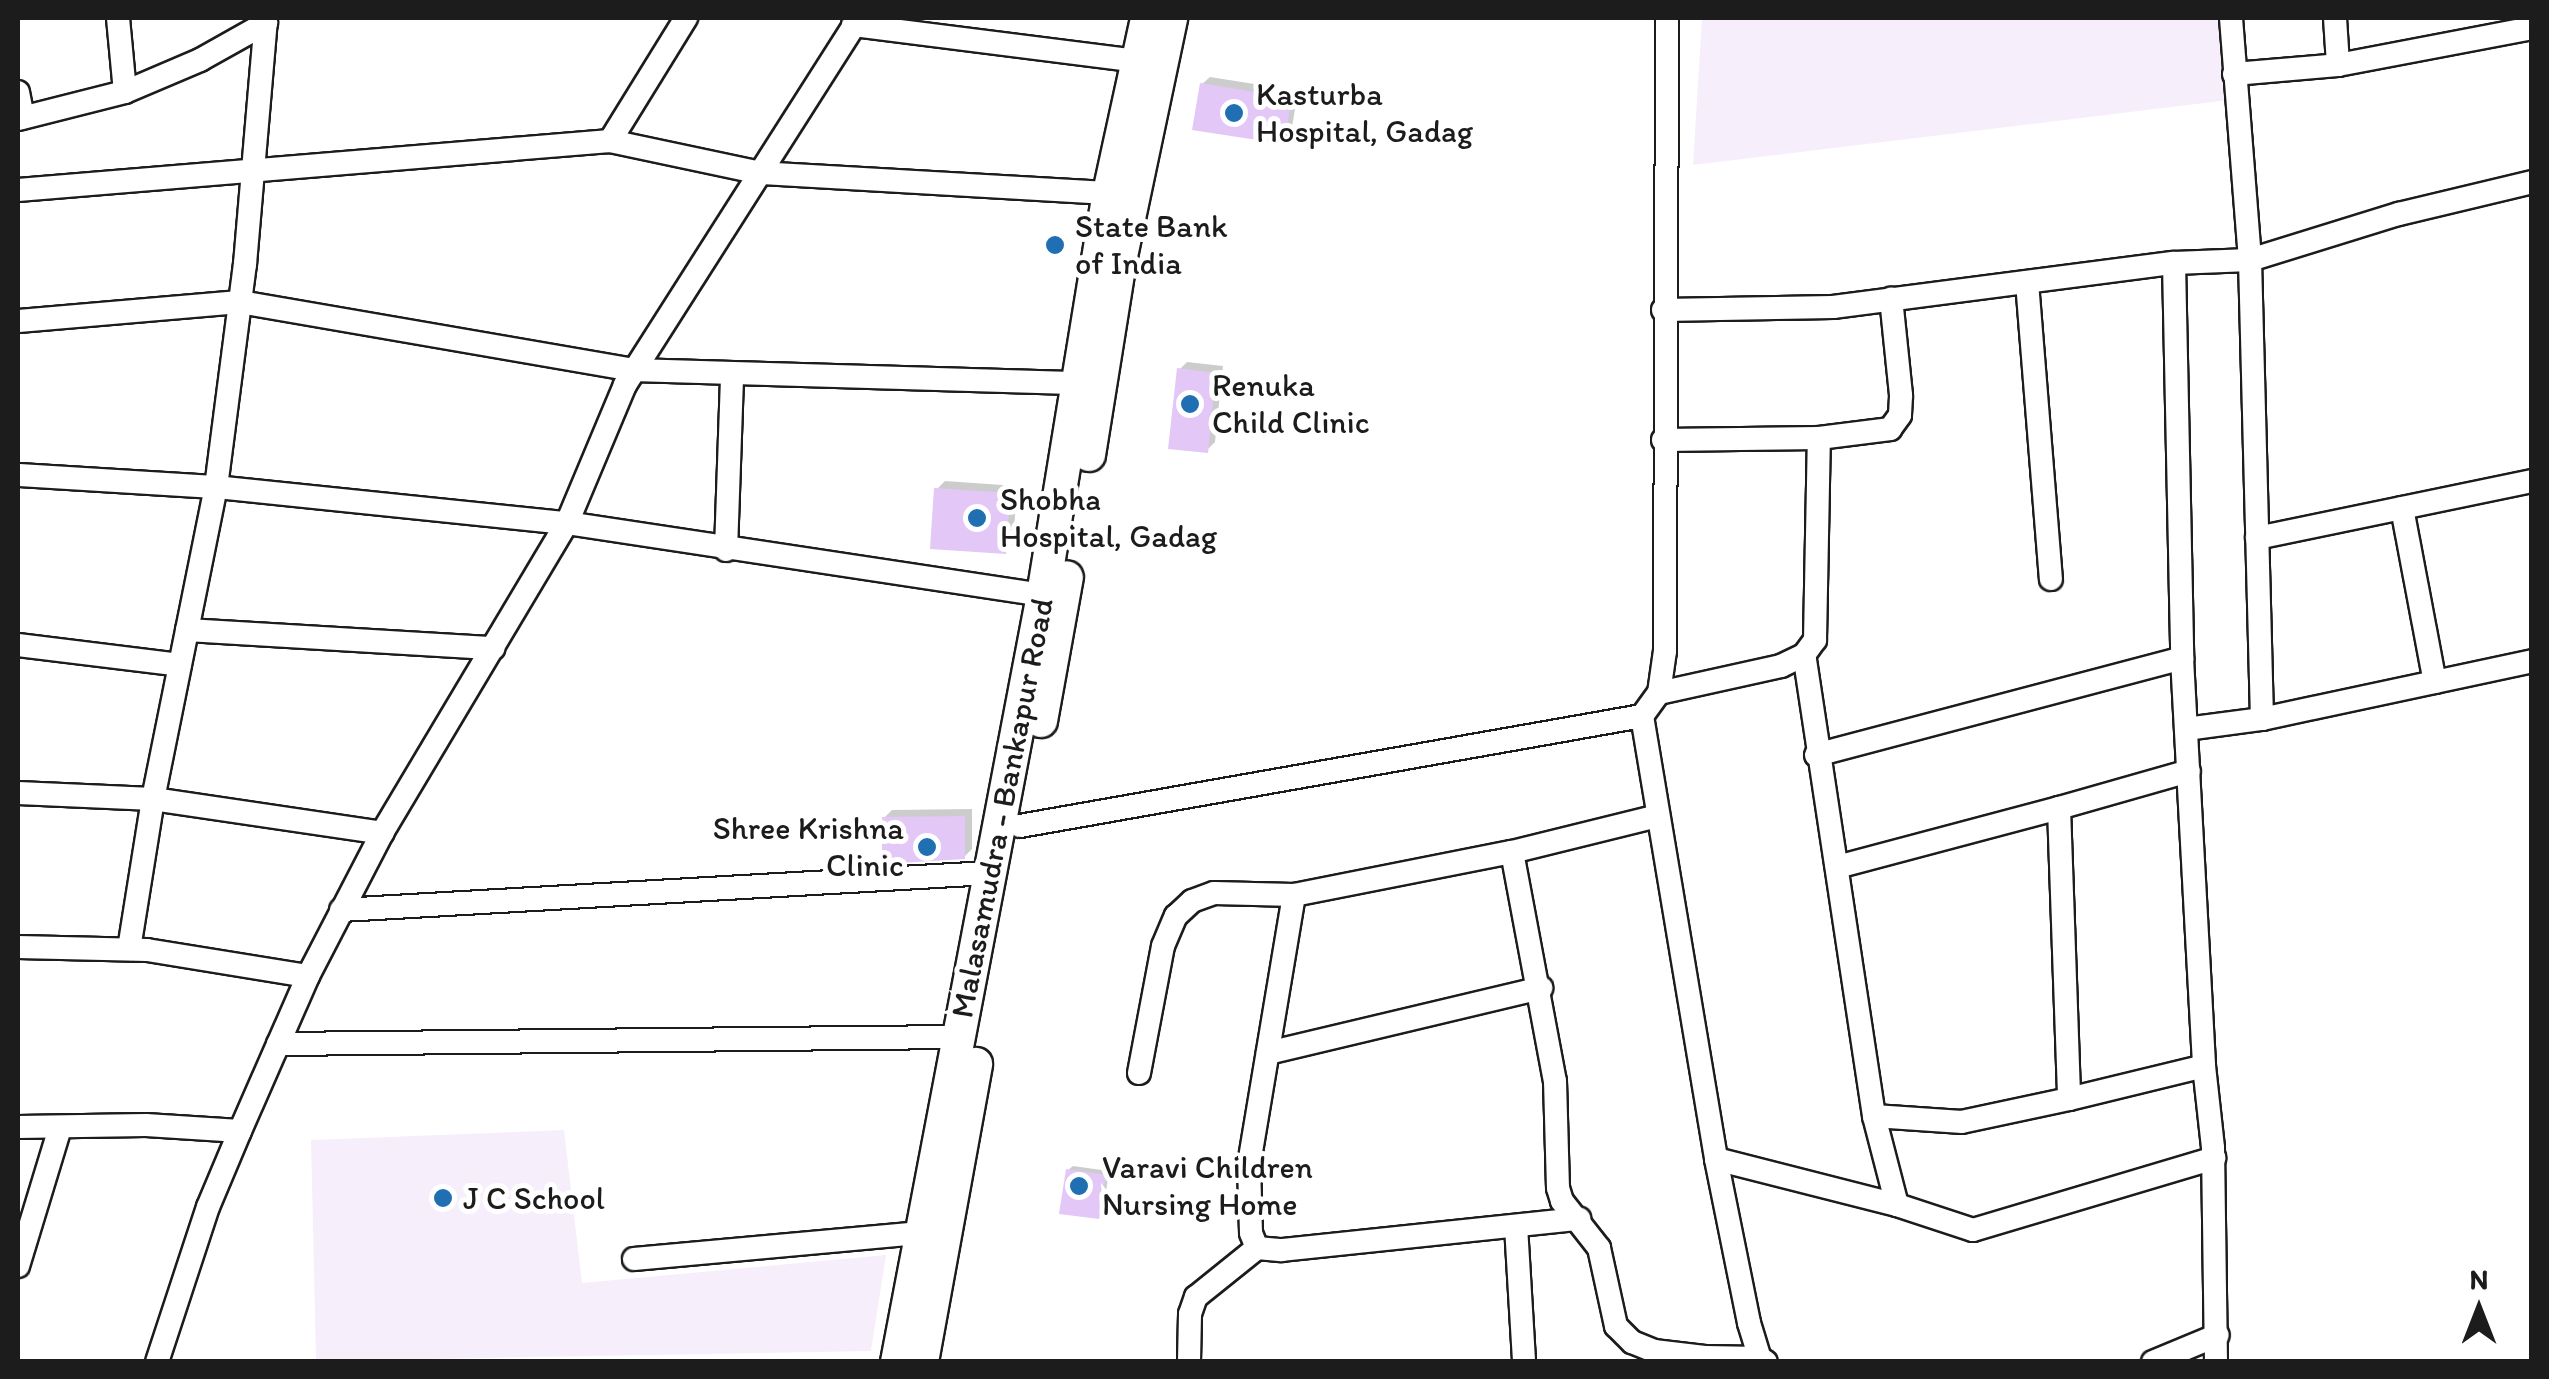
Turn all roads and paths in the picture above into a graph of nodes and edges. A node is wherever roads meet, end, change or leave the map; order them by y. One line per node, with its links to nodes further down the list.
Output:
1 (118, 18): 15 (street)
2 (686, 18): 17 (street)
3 (1147, 18): 11 (main road, Malasamudra - Bankapur Road)
4 (1170, 18): 62 (main road)
5 (1667, 18): 28 (street)
6 (2231, 18): 13 (street)
7 (2335, 18): 12 (street)
8 (266, 20): 15 (street); 18 (street)
9 (856, 21): 11 (street); 19 (street)
10 (2532, 28): 12 (street)
11 (1136, 60): 22 (main road, Malasamudra - Bankapur Road)
12 (2338, 65): 13 (street)
13 (2234, 74): 23 (street)
14 (18, 92): 16 (street)
15 (126, 92): 16 (street)
16 (20, 119)
17 (610, 141): 18 (street); 19 (street)
18 (254, 172): 21 (street); 27 (street)
19 (760, 173): 22 (street); 30 (street)
20 (2532, 182): 23 (street)
21 (18, 190)
22 (1109, 193): 32 (main road, Malasamudra - Bankapur Road)
23 (2250, 260): 24 (street); 40 (street)
24 (2174, 263): 25 (street); 48 (street)
25 (2027, 282): 26 (street); 42 (street)
26 (1892, 300): 28 (street); 33 (street)
27 (240, 302): 29 (street); 30 (street); 37 (street)
28 (1664, 310): 34 (street)
29 (18, 321)
30 (634, 370): 31 (street); 39 (street)
31 (732, 375): 32 (street); 41 (street)
32 (1078, 383): 43 (main road, Malasamudra - Bankapur Road)
33 (1818, 438): 34 (street); 47 (street)
34 (1664, 440): 52 (street)
35 (18, 474): 37 (street)
36 (2532, 481): 38 (street)
37 (216, 486): 39 (street); 44 (street)
38 (2402, 508): 40 (street); 51 (street)
39 (567, 523): 41 (street); 46 (street)
40 (2257, 538): 54 (street)
41 (726, 550): 43 (street)
42 (2051, 579)
43 (1043, 595): 66 (main road, Malasamudra - Bankapur Road)
44 (187, 630): 46 (street); 50 (street)
45 (18, 646): 50 (street)
46 (492, 648): 63 (street)
47 (1804, 655): 52 (street); 56 (street)
48 (2182, 658): 55 (street); 56 (street)
49 (2532, 661): 51 (street)
50 (180, 665): 59 (street)
51 (2435, 682): 54 (street)
52 (1659, 694): 53 (street)
53 (1642, 716): 61 (street); 62 (street)
54 (2262, 720): 55 (street)
55 (2186, 729): 57 (street)
56 (1816, 754): 65 (street)
57 (2189, 772): 60 (street); 76 (street)
58 (18, 793): 59 (street)
59 (153, 800): 63 (street); 70 (street)
60 (2059, 808): 65 (street); 78 (street)
61 (1658, 816): 64 (street); 84 (street)
62 (1020, 826): 97 (main road)
63 (382, 832): 68 (street)
64 (1512, 852): 67 (street); 72 (street)
65 (1837, 867): 79 (street)
66 (988, 872): 68 (street); 73 (main road, Malasamudra - Bankapur Road)
67 (1294, 895): 75 (street); 77 (street)
68 (341, 910): 71 (street)
69 (18, 947): 70 (street)
70 (130, 949): 71 (street)
71 (308, 976): 74 (street)
72 (1541, 988): 75 (street); 86 (street)
73 (958, 1037): 74 (street); 88 (main road, Malasamudra - Bankapur Road)
74 (278, 1044): 82 (street)
75 (1268, 1052): 89 (street)
76 (2204, 1066): 78 (street); 83 (street)
77 (1139, 1072)
78 (2069, 1098): 79 (street)
79 (1874, 1116): 85 (street)
80 (18, 1127): 81 (street)
81 (60, 1128): 82 (street); 91 (street)
82 (240, 1131): 95 (street)
83 (2214, 1158): 85 (street); 92 (street)
84 (1716, 1159): 85 (street); 94 (street)
85 (1897, 1205)
86 (1579, 1219): 87 (street); 93 (street)
87 (1516, 1226): 89 (street); 99 (street)
88 (922, 1232): 90 (street); 96 (main road, Malasamudra - Bankapur Road)
89 (1257, 1248): 98 (street)
90 (634, 1259)
91 (18, 1266)
92 (2218, 1335): 100 (street); 101 (street)
93 (1705, 1359): 94 (street)
94 (1763, 1360)
95 (156, 1362)
96 (898, 1362)
97 (922, 1362)
98 (1189, 1362)
99 (1524, 1362)
100 (2154, 1362)
101 (2216, 1362)

